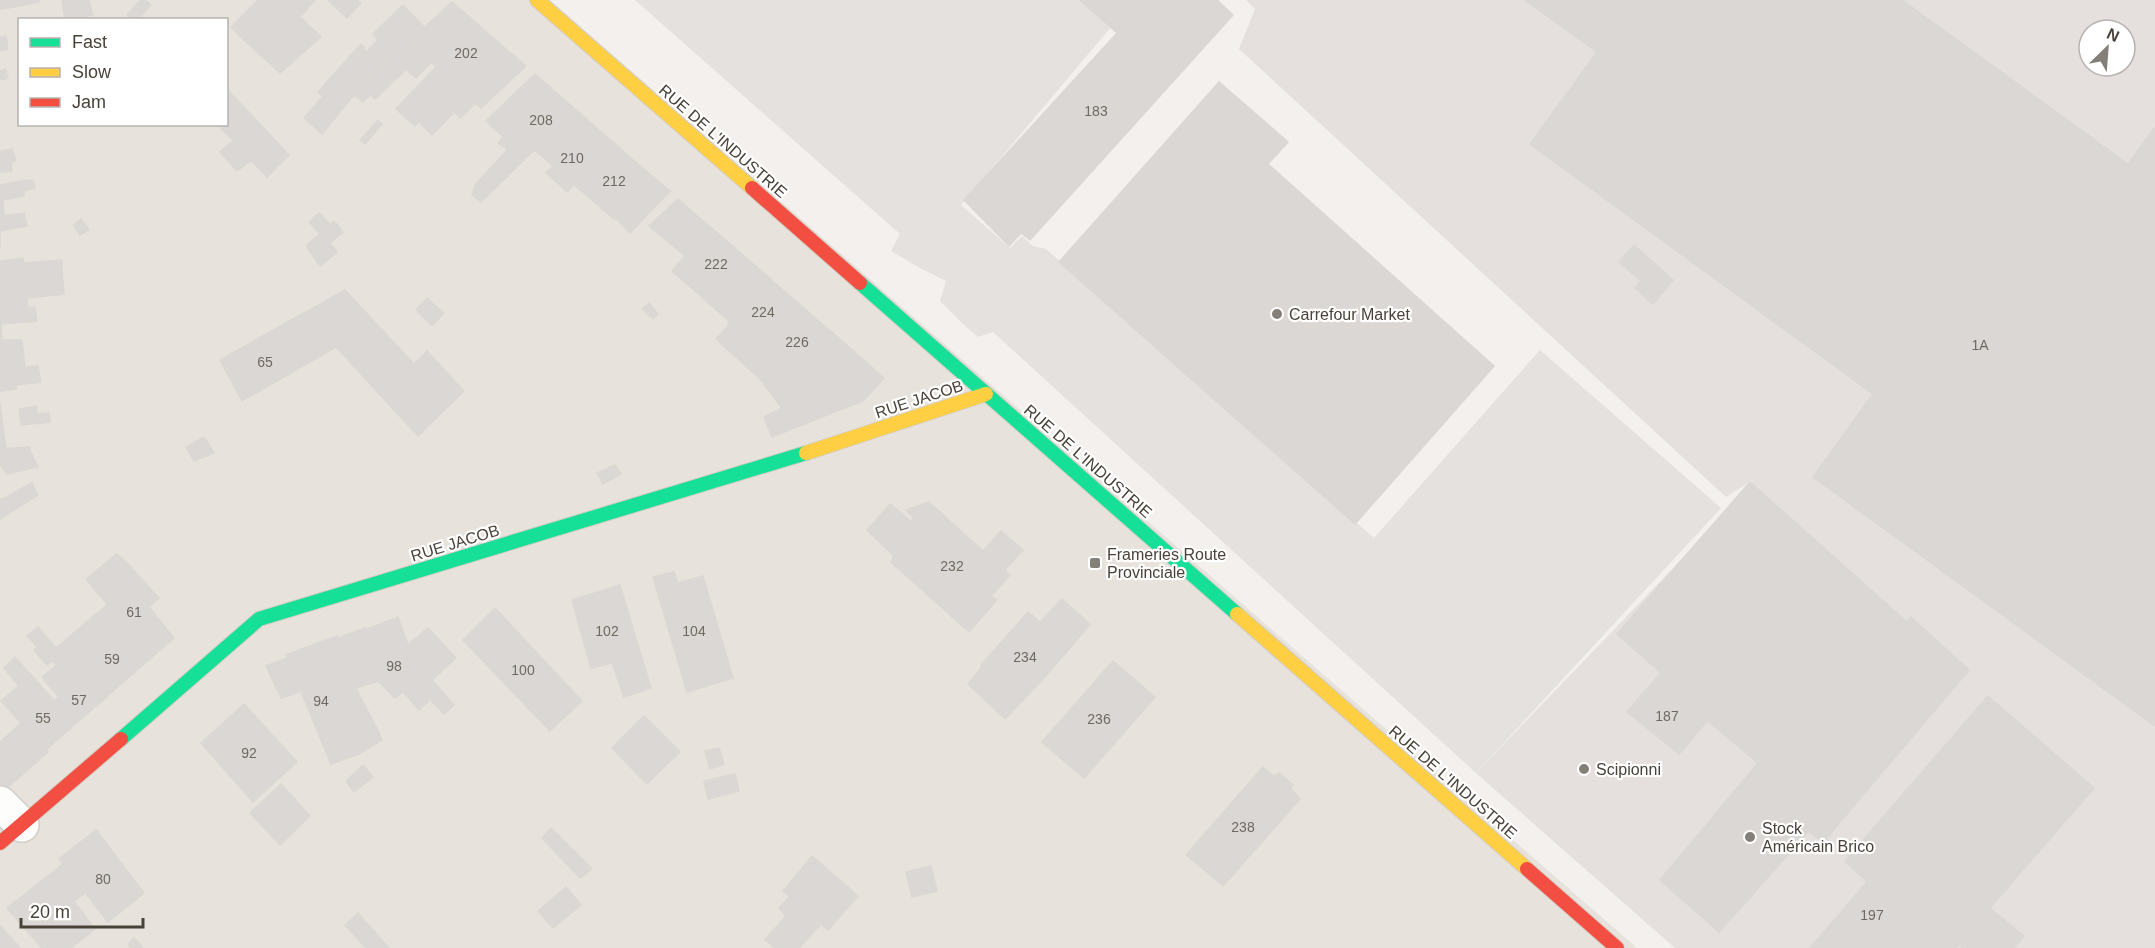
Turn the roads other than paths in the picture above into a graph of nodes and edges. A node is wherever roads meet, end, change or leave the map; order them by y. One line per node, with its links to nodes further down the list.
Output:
1 (537, 0): 2 (main road, RUE DE L'INDUSTRIE)
2 (986, 394): 3 (main road, RUE JACOB); 4 (main road, RUE DE L'INDUSTRIE)
3 (7, 824)
4 (1617, 948)

